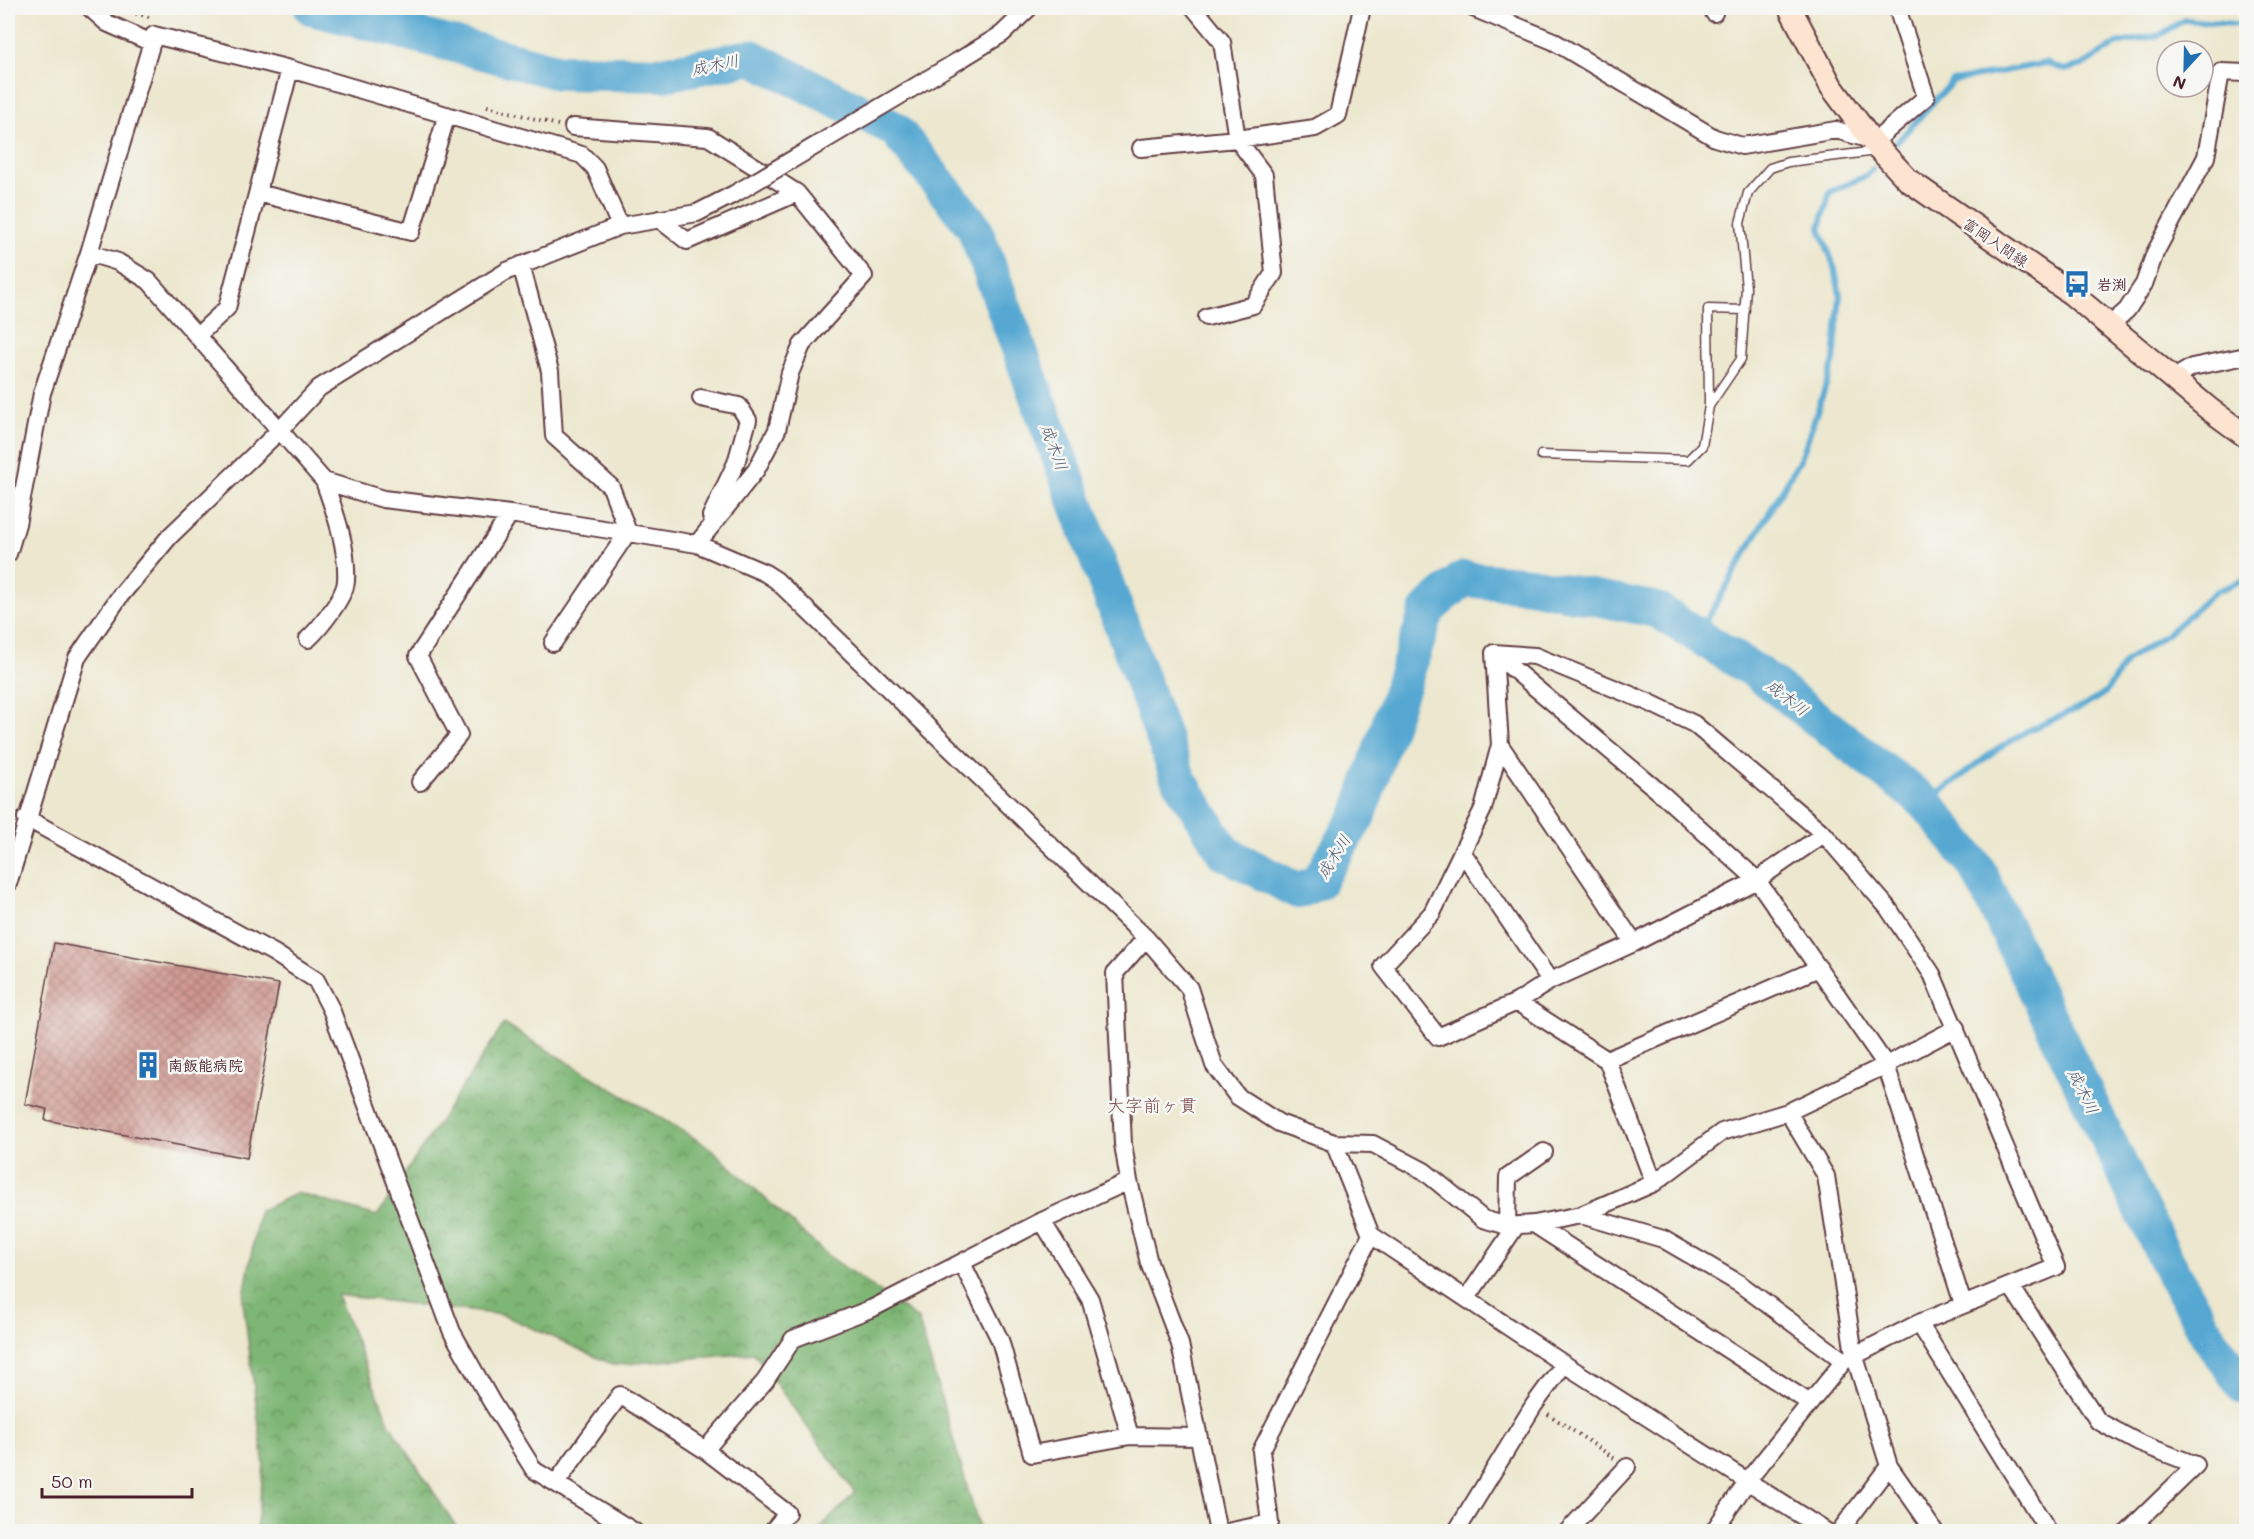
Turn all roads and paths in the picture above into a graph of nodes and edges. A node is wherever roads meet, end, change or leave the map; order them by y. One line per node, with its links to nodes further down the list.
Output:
1 (90, 8): 8 (street)
2 (1029, 8): 18 (street, bridge)
3 (1194, 8): 13 (street)
4 (1362, 8): 13 (street)
5 (1473, 8): 14 (street)
6 (1790, 8): 14 (main road, 富岡入間線)
7 (1898, 8): 14 (street)
8 (152, 44): 9 (street); 20 (street)
9 (290, 69): 11 (street); 16 (street)
10 (2247, 73): 24 (street)
11 (447, 115): 16 (street); 19 (street)
12 (573, 127): 17 (street)
13 (1237, 139): 15 (street); 23 (street)
14 (1876, 145): 22 (lane); 24 (main road, 富岡入間線)
15 (1141, 147)
16 (258, 193): 25 (street)
17 (797, 193): 18 (street); 36 (street)
18 (659, 219): 19 (street)
19 (620, 226): 21 (street)
20 (88, 253): 25 (street); 37 (street)
21 (521, 265): 30 (street); 35 (street)
22 (1744, 310): 29 (lane); 29 (lane)
23 (1207, 317)
24 (2110, 325): 27 (main road, 富岡入間線)
25 (197, 336): 30 (street)
26 (2247, 356): 27 (street)
27 (2174, 378): 31 (main road, 富岡入間線)
28 (701, 398): 36 (street)
29 (1709, 406): 32 (lane)
30 (280, 430): 33 (street); 43 (street)
31 (2247, 436)
32 (1541, 455)
33 (324, 480): 34 (street); 38 (street)
34 (510, 514): 35 (street); 42 (street)
35 (628, 532): 36 (street); 39 (street)
36 (697, 544): 48 (street)
37 (8, 554)
38 (308, 639)
39 (553, 643)
40 (1494, 653): 41 (street); 44 (street); 46 (street)
41 (1500, 745): 45 (street); 49 (street)
42 (420, 782)
43 (26, 818): 47 (street); 81 (street)
44 (1824, 834): 46 (street); 53 (street)
45 (1463, 853): 51 (street); 52 (street)
46 (1757, 880): 49 (street); 50 (street)
47 (8, 884)
48 (1146, 938): 57 (street); 59 (street)
49 (1634, 943): 51 (street)
50 (1819, 968): 54 (street); 55 (street)
51 (1550, 981): 52 (street)
52 (1517, 1002): 54 (street)
53 (1956, 1028): 55 (street); 67 (street)
54 (1607, 1060): 60 (street)
55 (1886, 1065): 56 (street); 69 (street)
56 (1788, 1112): 60 (street); 71 (street)
57 (1334, 1143): 64 (street); 65 (street)
58 (1544, 1152): 64 (street)
59 (1129, 1181): 62 (street); 76 (street)
60 (1654, 1182): 61 (street)
61 (1581, 1215): 63 (street); 71 (street)
62 (1042, 1221): 66 (street); 75 (street)
63 (1534, 1224): 64 (street); 73 (street)
64 (1512, 1226): 68 (street)
65 (1371, 1235): 68 (street); 85 (street)
66 (962, 1263): 75 (street); 77 (street)
67 (2011, 1286): 69 (street); 93 (street)
68 (1467, 1298): 72 (street)
69 (1963, 1304): 70 (street)
70 (1919, 1323): 71 (street); 92 (street)
71 (1849, 1357): 73 (street); 78 (street)
72 (1564, 1364): 74 (street); 80 (street)
73 (1810, 1403): 80 (street)
74 (1534, 1405): 79 (path); 86 (street)
75 (1130, 1436): 76 (street)
76 (1199, 1437): 84 (street)
77 (705, 1450): 81 (street); 83 (street)
78 (1889, 1466): 90 (street); 91 (street)
79 (1627, 1467): 87 (street)
80 (1748, 1480): 88 (street); 89 (street)
81 (556, 1483): 82 (street)
82 (627, 1530)
83 (772, 1532)
84 (1218, 1532)
85 (1227, 1532)
86 (1456, 1532)
87 (1567, 1532)
88 (1713, 1532)
89 (1827, 1532)
90 (1839, 1532)
91 (1935, 1532)
92 (2049, 1532)
93 (2127, 1532)

